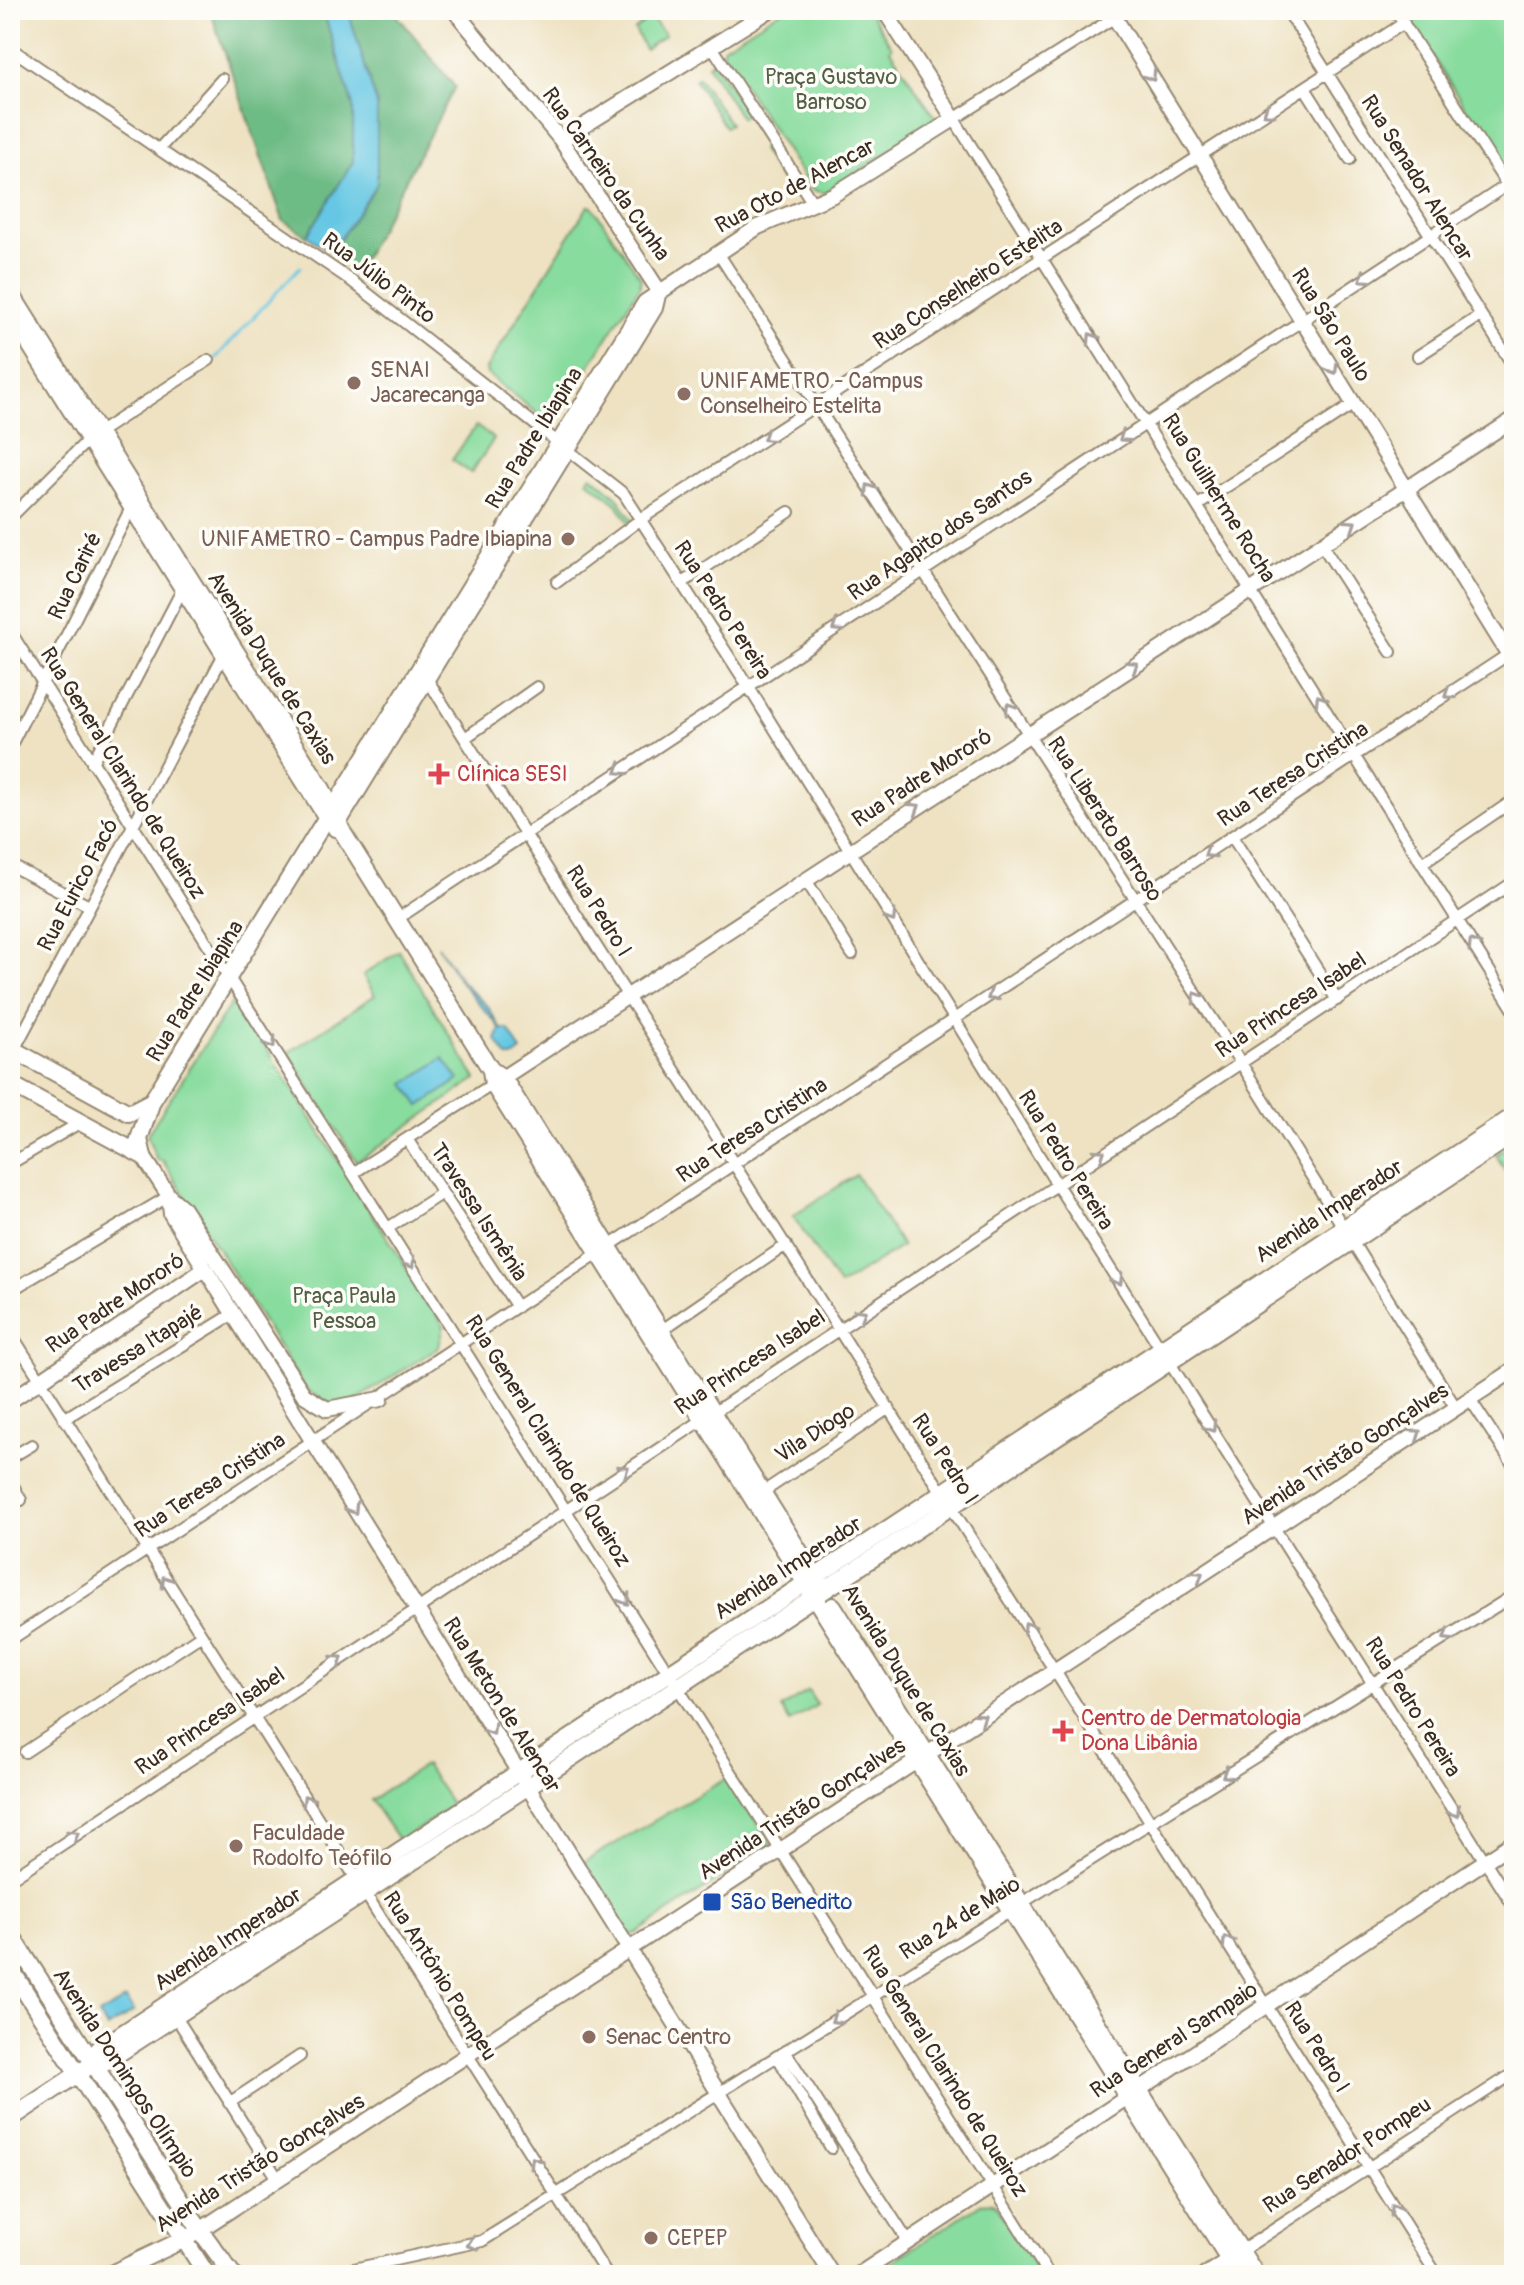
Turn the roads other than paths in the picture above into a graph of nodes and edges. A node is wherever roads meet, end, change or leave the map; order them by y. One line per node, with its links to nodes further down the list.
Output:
1 (454, 10): 15 (street, Rua Carneiro da Cunha)
2 (770, 10): 8 (street)
3 (884, 10): 14 (street, Rua Guilherme Rocha)
4 (1287, 10): 11 (street, Rua Senador Alencar)
5 (1395, 10): 7 (street)
6 (1113, 14): 14 (street, Rua Oto de Alencar); 17 (street, Rua São Paulo, one-way to 17)
7 (1404, 23): 11 (street, Rua Conselheiro Estelita); 19 (street)
8 (711, 45): 15 (street); 21 (street)
9 (14, 50): 10 (street); 16 (street, Rua Júlio Pinto)
10 (10, 66)
11 (1327, 73): 13 (street, Rua Conselheiro Estelita); 22 (street, Rua Senador Alencar)
12 (222, 79): 16 (street)
13 (1305, 88): 17 (street, Rua Conselheiro Estelita, one-way to 17); 18 (street)
14 (954, 119): 21 (street, Rua Oto de Alencar); 24 (street, Rua Guilherme Rocha)
15 (561, 140): 25 (street, Rua Carneiro da Cunha)
16 (162, 146): 38 (street, Rua Júlio Pinto)
17 (1201, 156): 24 (street, Rua Conselheiro Estelita); 29 (street, Rua São Paulo)
18 (1350, 159)
19 (1507, 185): 20 (street); 22 (street, Rua Agapito dos Santos)
20 (1514, 196)
21 (814, 205): 23 (street, Rua Oto de Alencar)
22 (1429, 236): 28 (street, Rua Senador Alencar); 29 (street, Rua Agapito dos Santos, one-way to 29)
23 (718, 253): 25 (street, Rua Oto de Alencar); 34 (street, Rua Liberato Barroso)
24 (1043, 260): 34 (street, Rua Conselheiro Estelita); 36 (street, Rua Guilherme Rocha, one-way to 24)
25 (659, 291): 38 (street, Rua Padre Ibiapina)
26 (10, 292): 37 (main road, Avenida Duque de Caxias)
27 (10, 313): 37 (main road, Avenida Duque de Caxias)
28 (1480, 316): 30 (street); 32 (street, Rua Senador Alencar)
29 (1302, 319): 33 (street, Rua São Paulo, one-way to 33); 36 (street, Rua Agapito dos Santos)
30 (1418, 356)
31 (209, 360): 37 (street)
32 (1514, 367)
33 (1354, 404): 39 (street, Rua São Paulo); 40 (street)
34 (817, 406): 44 (street, Rua Conselheiro Estelita, one-way to 44); 47 (street, Rua Liberato Barroso, one-way to 34)
35 (1514, 419): 39 (street, Rua Padre Mororó)
36 (1146, 422): 40 (street, Rua Guilherme Rocha); 47 (street, Rua Agapito dos Santos, one-way to 47)
37 (93, 436): 41 (main road, Avenida Duque de Caxias); 43 (street); 46 (main road, Avenida Duque de Caxias)
38 (563, 444): 44 (street, Rua Pedro Pereira); 56 (street, Rua Padre Ibiapina)
39 (1406, 489): 45 (street, Rua Padre Mororó, one-way to 39); 55 (street, Rua São Paulo)
40 (1198, 505): 51 (street, Rua Guilherme Rocha)
41 (131, 508): 46 (main road, Avenida Duque de Caxias); 57 (street, Rua Cariré)
42 (789, 512): 49 (street)
43 (10, 518)
44 (641, 519): 48 (street, Rua Conselheiro Estelita); 49 (street, Rua Pedro Pereira)
45 (1325, 550): 51 (street, Rua Padre Mororó); 53 (street)
46 (174, 564): 50 (main road, Avenida Duque de Caxias); 66 (main road, Avenida Duque de Caxias)
47 (923, 571): 58 (street, Rua Agapito dos Santos, one-way to 58); 60 (street, Rua Liberato Barroso, one-way to 47)
48 (557, 582)
49 (682, 583): 58 (street, Rua Pedro Pereira)
50 (182, 590): 54 (main road, Avenida Duque de Caxias); 64 (street)
51 (1251, 590): 60 (street, Rua Padre Mororó, one-way to 51); 63 (street, Rua Guilherme Rocha, one-way to 51)
52 (10, 631): 57 (street, Rua General Clarindo de Queiroz)
53 (1391, 652)
54 (224, 654): 66 (main road, Avenida Duque de Caxias); 67 (street, Rua Eurico Facó)
55 (1512, 656): 63 (street, Rua Teresa Cristina, one-way to 63)
56 (422, 671): 61 (street, Rua Pedro I); 66 (street, Rua Padre Ibiapina)
57 (44, 683): 62 (street, Rua Cariré); 64 (street, Rua General Clarindo de Queiroz)
58 (748, 686): 68 (street, Rua Agapito dos Santos, one-way to 68); 70 (street, Rua Pedro Pereira)
59 (537, 687): 61 (street)
60 (1028, 735): 70 (street, Rua Padre Mororó, one-way to 60); 75 (street, Rua Liberato Barroso)
61 (465, 738): 68 (street, Rua Pedro I)
62 (10, 747)
63 (1356, 757): 69 (street, Rua Teresa Cristina); 71 (street, Rua Guilherme Rocha)
64 (92, 763): 67 (street, Rua General Clarindo de Queiroz)
65 (1514, 800): 71 (street)
66 (333, 820): 77 (main road, Avenida Duque de Caxias); 80 (main road, Rua Padre Ibiapina)
67 (133, 826): 76 (street, Rua Eurico Facó); 80 (street, Rua General Clarindo de Queiroz)
68 (525, 832): 77 (street, Rua Agapito dos Santos); 81 (street, Rua Pedro I)
69 (1233, 838): 75 (street, Rua Teresa Cristina, one-way to 75); 82 (street)
70 (850, 851): 73 (street, Rua Padre Mororó); 84 (street, Rua Pedro Pereira, one-way to 84)
71 (1422, 863): 78 (street, Rua Guilherme Rocha)
72 (10, 865): 76 (street)
73 (806, 880): 79 (street); 81 (street, Rua Padre Mororó)
74 (1514, 882): 78 (street, Rua Princesa Isabel)
75 (1135, 903): 84 (street, Rua Teresa Cristina, one-way to 84); 86 (street, Rua Liberato Barroso, one-way to 75)
76 (89, 906): 85 (street, Rua Eurico Facó)
77 (397, 919): 87 (main road, Avenida Duque de Caxias)
78 (1457, 919): 82 (street, Rua Princesa Isabel); 83 (street, Rua Guilherme Rocha, one-way to 78)
79 (852, 954)
80 (229, 977): 89 (main road, Rua Padre Ibiapina); 97 (street, Rua General Clarindo de Queiroz, one-way to 97)
81 (629, 995): 87 (street, Rua Padre Mororó); 96 (street, Rua Pedro I)
82 (1337, 1000): 86 (street, Rua Princesa Isabel)
83 (1514, 1010)
84 (956, 1019): 96 (street, Rua Teresa Cristina); 98 (street, Rua Pedro Pereira)
85 (12, 1049): 89 (main road)
86 (1240, 1062): 98 (street, Rua Princesa Isabel, one-way to 86); 102 (street, Rua Liberato Barroso)
87 (496, 1077): 93 (street, Rua Padre Mororó); 104 (main road, Avenida Duque de Caxias)
88 (10, 1084): 91 (main road)
89 (152, 1101): 94 (main road, Rua Padre Ibiapina)
90 (1514, 1116): 102 (main road, Avenida Imperador)
91 (81, 1122): 94 (main road); 95 (street)
92 (1514, 1134): 102 (main road, Avenida Imperador)
93 (407, 1139): 97 (street, Rua Padre Mororó); 99 (street, Travessa Ismênia)
94 (143, 1156): 100 (street, Rua Meton de Alencar)
95 (10, 1164)
96 (736, 1165): 103 (street, Rua Pedro I); 104 (street, Rua Teresa Cristina)
97 (353, 1173): 101 (street, Rua General Clarindo de Queiroz)
98 (1056, 1183): 109 (street, Rua Princesa Isabel, one-way to 98); 113 (street, Rua Pedro Pereira, one-way to 113)
99 (442, 1193): 101 (street); 107 (street, Travessa Ismênia)
100 (169, 1196): 105 (street, Rua Meton de Alencar); 106 (street); 116 (street)
101 (388, 1228): 112 (street, Rua General Clarindo de Queiroz, one-way to 112)
102 (1347, 1234): 113 (main road, Avenida Imperador); 120 (street, Rua Liberato Barroso)
103 (786, 1245): 109 (street, Rua Pedro I); 110 (street)
104 (604, 1251): 107 (street, Rua Teresa Cristina); 110 (main road, Avenida Duque de Caxias); 121 (main road, Avenida Duque de Caxias)
105 (205, 1269): 108 (street, Rua Meton de Alencar); 115 (street, Rua Padre Mororó)
106 (10, 1291)
107 (517, 1307): 112 (street, Rua Teresa Cristina)
108 (233, 1314): 122 (street, Travessa Itapajé); 123 (street, Rua Meton de Alencar)
109 (839, 1328): 119 (street, Rua Pedro I); 121 (street, Rua Princesa Isabel)
110 (662, 1330): 121 (main road, Avenida Duque de Caxias)
111 (10, 1332): 115 (street, Rua Antônio Pompeu)
112 (463, 1344): 116 (street, Rua Teresa Cristina); 131 (street, Rua General Clarindo de Queiroz)
113 (1165, 1355): 129 (main road, Avenida Imperador); 132 (street, Rua Pedro Pereira, one-way to 132)
114 (1514, 1370): 117 (street, Avenida Tristão Gonçalves)
115 (40, 1381): 118 (street, Rua Padre Mororó); 122 (street, Rua Antônio Pompeu)
116 (381, 1399): 123 (street, Rua Teresa Cristina)
117 (1470, 1399): 120 (street, Avenida Tristão Gonçalves); 126 (street)
118 (10, 1401)
119 (889, 1408): 128 (street, Vila Diogo); 129 (street, Rua Pedro I)
120 (1456, 1408): 132 (street, Avenida Tristão Gonçalves, one-way to 120)
121 (707, 1415): 128 (main road, Avenida Duque de Caxias); 131 (street, Rua Princesa Isabel, one-way to 121); 134 (main road, Avenida Duque de Caxias)
122 (64, 1419): 133 (street, Rua Antônio Pompeu)
123 (312, 1443): 133 (street, Rua Teresa Cristina); 136 (street, Rua Meton de Alencar, one-way to 136)
124 (32, 1445): 125 (street)
125 (10, 1458)
126 (1514, 1466)
127 (10, 1480): 130 (street)
128 (763, 1492): 134 (main road, Avenida Duque de Caxias)
129 (947, 1499): 134 (main road, Avenida Imperador); 139 (street, Rua Pedro I, one-way to 129)
130 (21, 1500)
131 (567, 1508): 136 (street, Rua Princesa Isabel); 140 (street, Rua General Clarindo de Queiroz, one-way to 140)
132 (1274, 1526): 139 (street, Avenida Tristão Gonçalves, one-way to 132); 141 (street, Rua Pedro Pereira)
133 (147, 1550): 137 (street, Rua Antônio Pompeu, one-way to 133); 138 (street, Rua Teresa Cristina)
134 (814, 1586): 140 (main road, Avenida Imperador); 142 (main road, Avenida Imperador); 145 (main road, Avenida Duque de Caxias)
135 (1514, 1595): 141 (street, Rua 24 de Maio, one-way to 141)
136 (415, 1609): 143 (street, Rua Princesa Isabel, one-way to 136); 146 (street, Rua Meton de Alencar, one-way to 146)
137 (200, 1636): 143 (street, Rua Antônio Pompeu); 144 (street)
138 (10, 1640)
139 (1055, 1669): 145 (street, Avenida Tristão Gonçalves, one-way to 139); 148 (street, Rua Pedro I)
140 (670, 1671): 142 (street, Rua General Clarindo de Queiroz); 146 (main road, Avenida Imperador)
141 (1374, 1683): 148 (street, Rua 24 de Maio, one-way to 148); 151 (street, Rua Pedro Pereira, one-way to 151)
142 (679, 1686): 147 (main road, Avenida Imperador); 150 (street, Rua General Clarindo de Queiroz)
143 (253, 1717): 152 (street, Rua Princesa Isabel, one-way to 143); 153 (street, Rua Antônio Pompeu, one-way to 143)
144 (25, 1752)
145 (921, 1757): 150 (street, Avenida Tristão Gonçalves); 154 (main road, Avenida Duque de Caxias)
146 (518, 1772): 147 (street, Rua Meton de Alencar); 153 (main road, Avenida Imperador)
147 (527, 1787): 153 (main road, Avenida Imperador); 157 (street, Rua Meton de Alencar)
148 (1151, 1822): 154 (street, Rua 24 de Maio); 160 (street, Rua Pedro I, one-way to 148)
149 (1514, 1842): 151 (street, Rua General Sampaio)
150 (781, 1848): 157 (street, Avenida Tristão Gonçalves); 159 (street, Rua General Clarindo de Queiroz)
151 (1485, 1861): 155 (street, Rua Pedro Pereira); 160 (street, Rua General Sampaio)
152 (10, 1879)
153 (361, 1887): 161 (main road, Avenida Imperador); 163 (street, Rua Antônio Pompeu); 165 (main road, Avenida Imperador)
154 (1015, 1907): 159 (street, Rua 24 de Maio); 169 (main road, Avenida Duque de Caxias)
155 (1514, 1907)
156 (10, 1933): 165 (main road, Avenida Domingos Olímpio)
157 (628, 1949): 163 (street, Avenida Tristão Gonçalves); 168 (street, Rua Meton de Alencar)
158 (10, 1968): 167 (main road, Avenida Domingos Olímpio)
159 (874, 1996): 162 (street, Rua 24 de Maio, one-way to 162); 175 (street, Rua General Clarindo de Queiroz)
160 (1267, 2004): 169 (street, Rua General Sampaio); 173 (street, Rua Pedro I)
161 (176, 2017): 165 (main road, Avenida Imperador); 170 (street)
162 (781, 2053): 168 (street, Rua 24 de Maio); 172 (street); 179 (street)
163 (467, 2055): 174 (street, Avenida Tristão Gonçalves); 176 (street, Rua Antônio Pompeu, one-way to 163)
164 (300, 2056): 170 (street)
165 (94, 2063): 167 (main road, Avenida Imperador); 177 (main road, Avenida Domingos Olímpio)
166 (1514, 2073): 173 (street, Rua Senador Pompeu)
167 (77, 2074): 171 (main road, Avenida Imperador); 178 (main road, Avenida Domingos Olímpio)
168 (718, 2093): 176 (street, Rua 24 de Maio); 186 (street, Rua Meton de Alencar)
169 (1132, 2093): 175 (street, Rua General Sampaio); 180 (main road, Avenida Duque de Caxias)
170 (229, 2103): 174 (street)
171 (10, 2119)
172 (831, 2148)
173 (1369, 2167): 180 (street, Rua Senador Pompeu); 192 (street, Rua Pedro I, one-way to 173)
174 (278, 2179): 177 (street, Avenida Tristão Gonçalves)
175 (993, 2186): 179 (street, Rua General Sampaio); 188 (street, Rua General Clarindo de Queiroz)
176 (555, 2195): 184 (street, Rua 24 de Maio, one-way to 184); 185 (street, Rua Antônio Pompeu)
177 (200, 2230): 178 (main road, Avenida Tristão Gonçalves); 183 (main road, Avenida Domingos Olímpio)
178 (183, 2241): 181 (main road, Avenida Tristão Gonçalves); 182 (main road, Avenida Domingos Olímpio)
179 (909, 2243): 187 (street, Rua General Sampaio)
180 (1235, 2255): 189 (street, Rua Senador Pompeu); 190 (main road, Avenida Duque de Caxias); 191 (main road, Avenida Duque de Caxias)
181 (109, 2275)
182 (207, 2275)
183 (233, 2275)
184 (326, 2275)
185 (607, 2275)
186 (832, 2275)
187 (858, 2275)
188 (1049, 2275)
189 (1205, 2275)
190 (1239, 2275)
191 (1256, 2275)
192 (1437, 2275)

